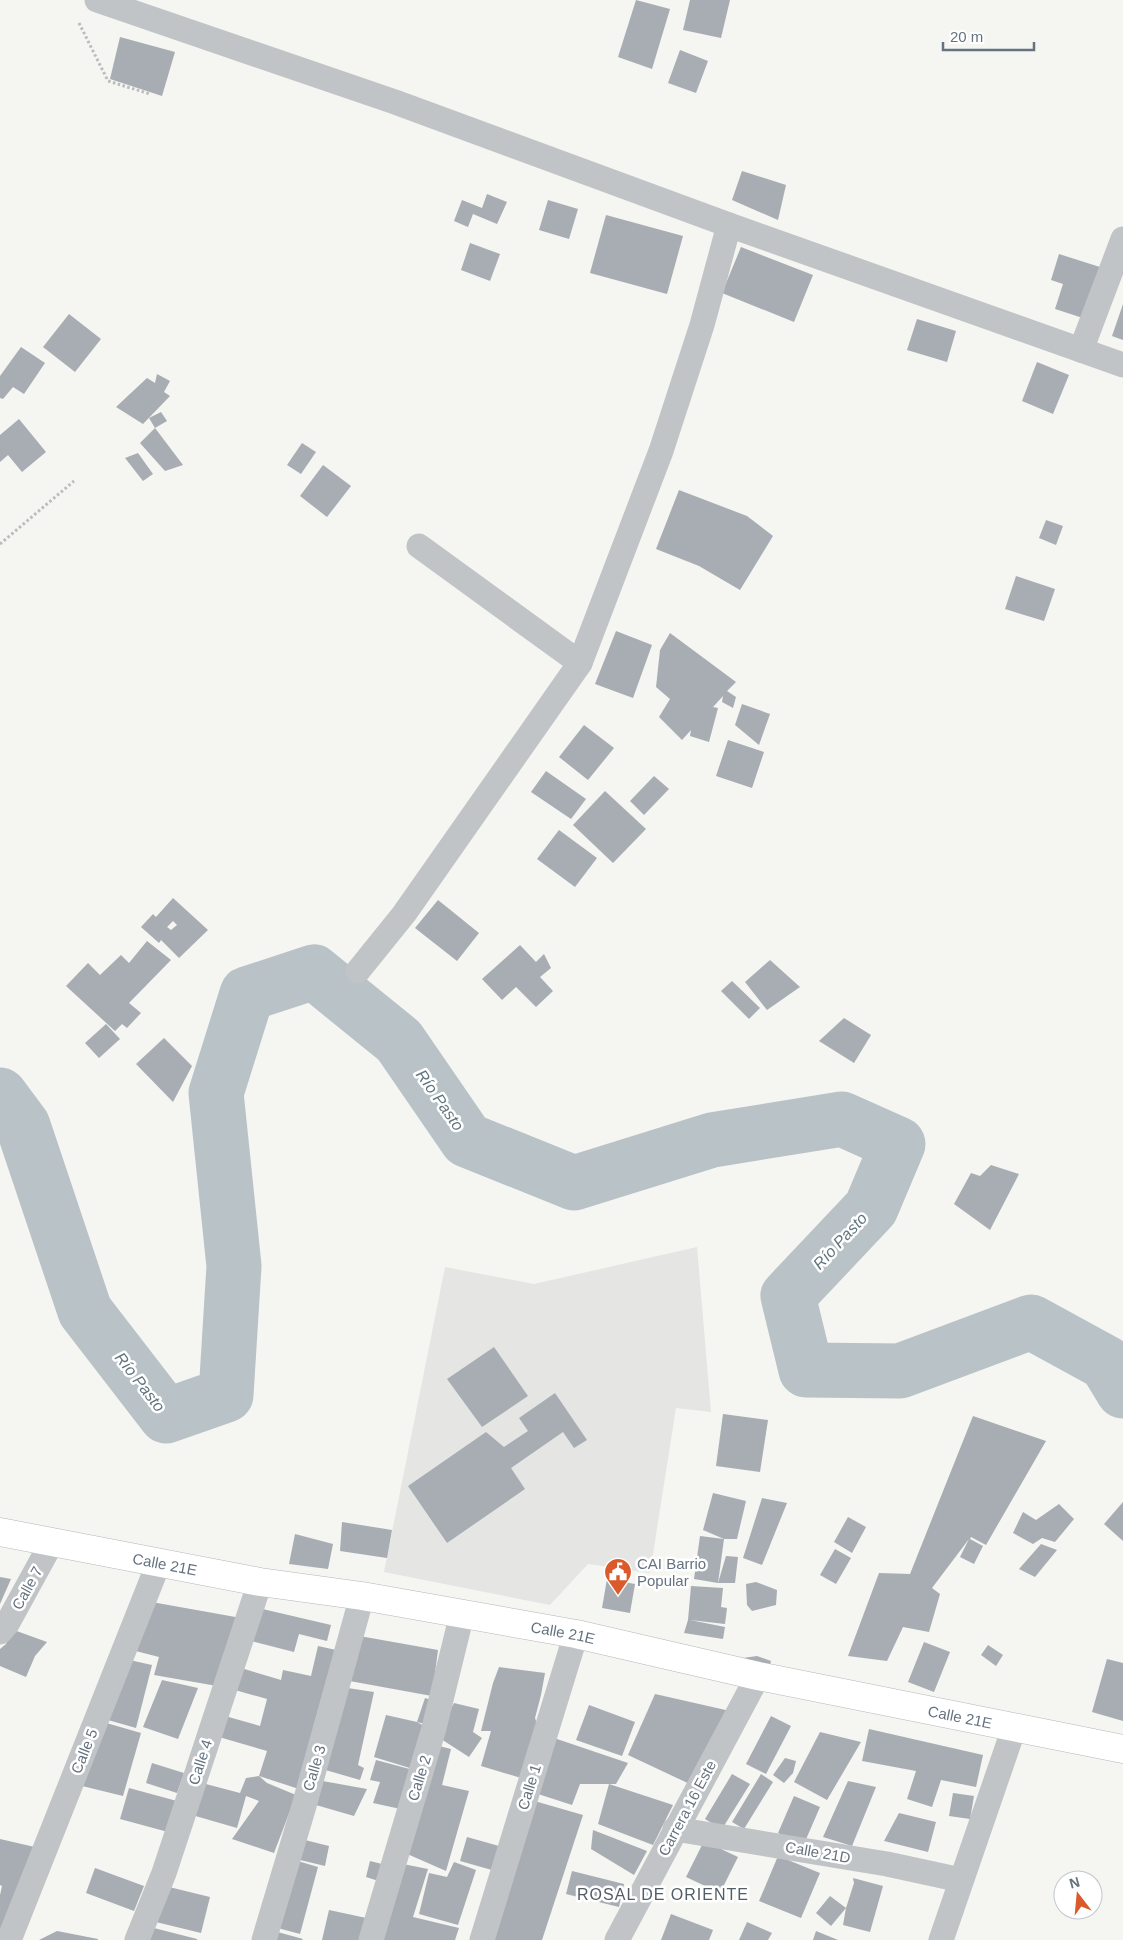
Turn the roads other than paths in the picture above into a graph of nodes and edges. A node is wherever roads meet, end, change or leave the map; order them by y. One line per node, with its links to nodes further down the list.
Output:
1 (97, 0): 2 (street)
2 (729, 225): 4 (street); 7 (street)
3 (1123, 239): 4 (street)
4 (1081, 350): 5 (street)
5 (1123, 365)
6 (420, 546): 7 (street)
7 (580, 663): 8 (street)
8 (358, 971)
9 (0, 1532): 10 (main road, Calle 21E)
10 (52, 1542): 11 (main road, Calle 21E); 15 (street, Calle 7)
11 (159, 1562): 12 (main road, Calle 21E); 22 (street, Calle 5)
12 (260, 1582): 13 (main road, Calle 21E); 23 (street, Calle 4)
13 (362, 1596): 14 (main road, Calle 21E); 24 (street, Calle 3)
14 (462, 1614): 16 (main road, Calle 21E); 25 (street, Calle 2)
15 (0, 1632)
16 (576, 1634): 17 (main road, Calle 21E); 26 (street, Calle 1)
17 (758, 1676): 18 (main road, Calle 21E); 20 (street, Carrera 16 Este)
18 (1014, 1728): 19 (main road, Calle 21E); 21 (street)
19 (1123, 1749)
20 (675, 1829): 21 (street, Calle 21D); 27 (street, Carrera 16 Este)
21 (961, 1880): 28 (street)
22 (9, 1940)
23 (137, 1940)
24 (264, 1940)
25 (371, 1940)
26 (482, 1940)
27 (618, 1940)
28 (941, 1940)

